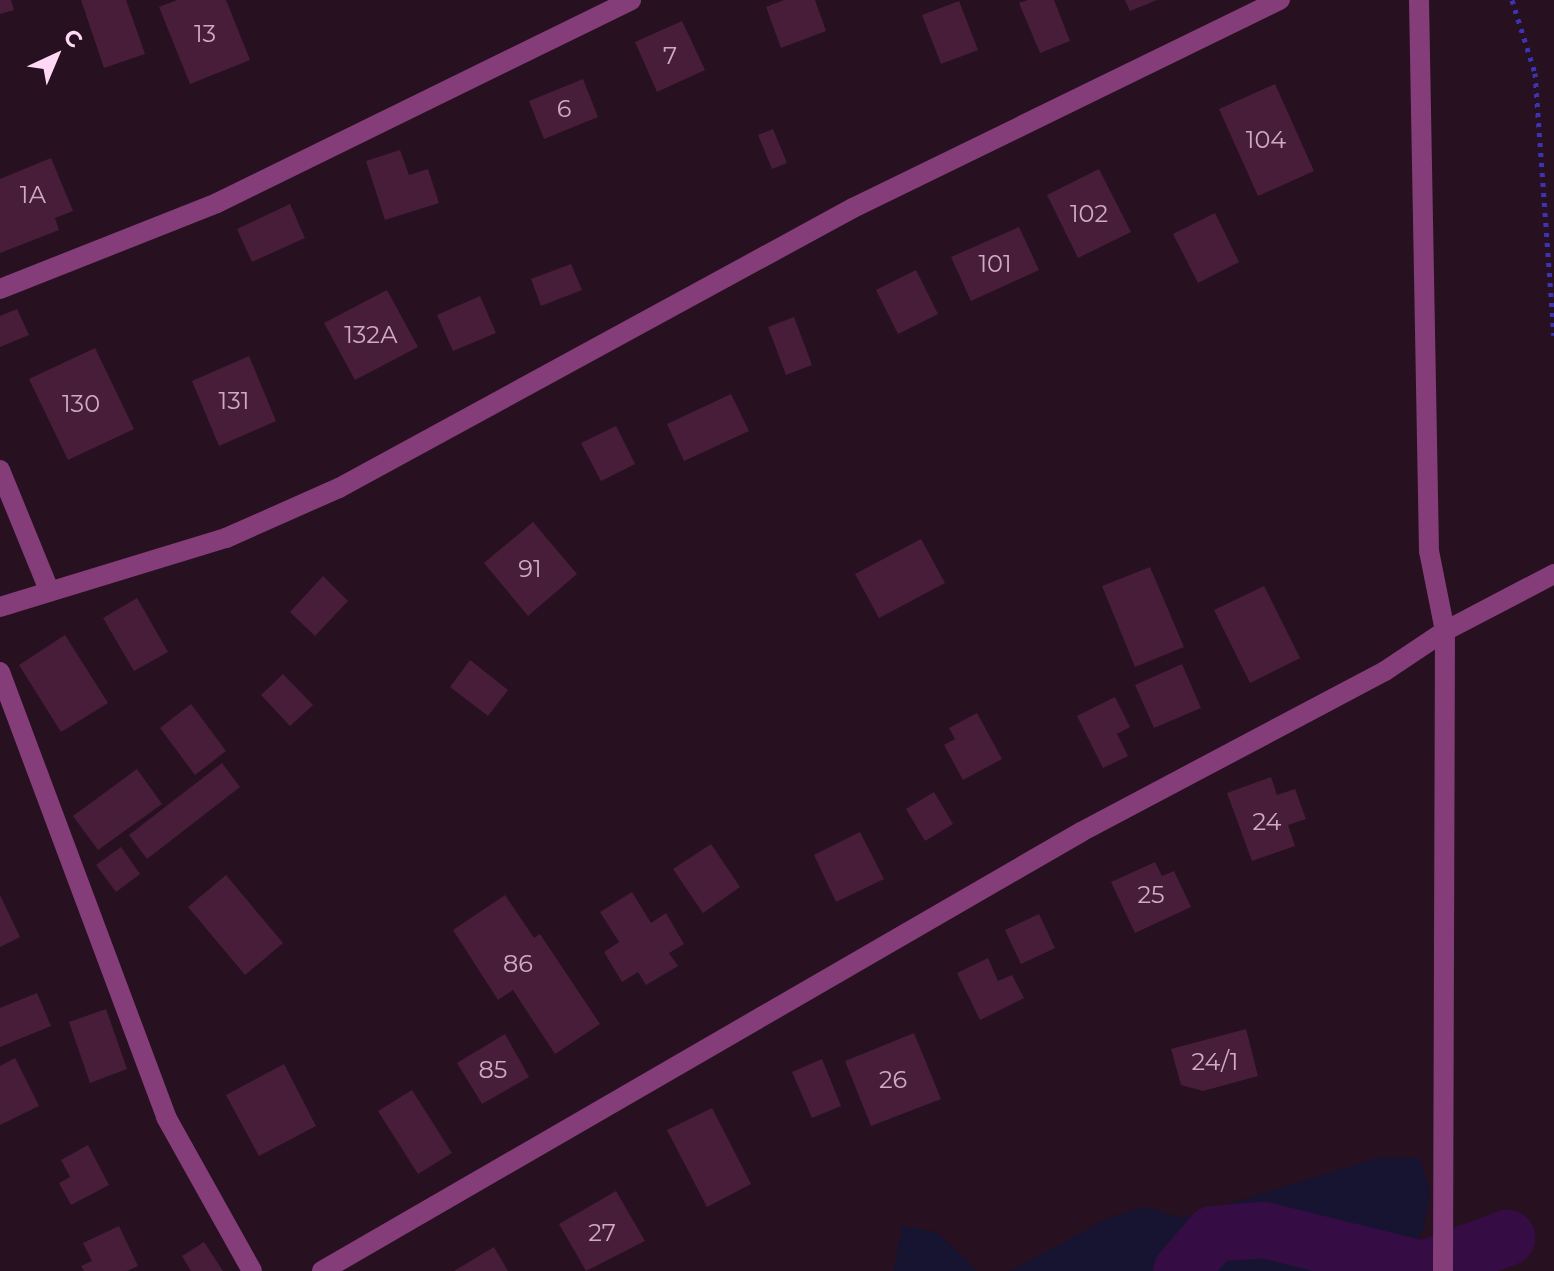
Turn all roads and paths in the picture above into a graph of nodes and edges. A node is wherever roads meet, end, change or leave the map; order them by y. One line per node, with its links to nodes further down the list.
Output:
1 (631, 0): 5 (street)
2 (1280, 0): 9 (street)
3 (1419, 0): 11 (street)
4 (1512, 0): 6 (path)
5 (0, 289)
6 (1554, 335)
7 (0, 470): 9 (street)
8 (1554, 574): 11 (street)
9 (49, 590): 10 (street)
10 (0, 607)
11 (1445, 631): 14 (street); 15 (street)
12 (0, 672): 13 (street)
13 (252, 1271)
14 (322, 1271)
15 (1443, 1271)

